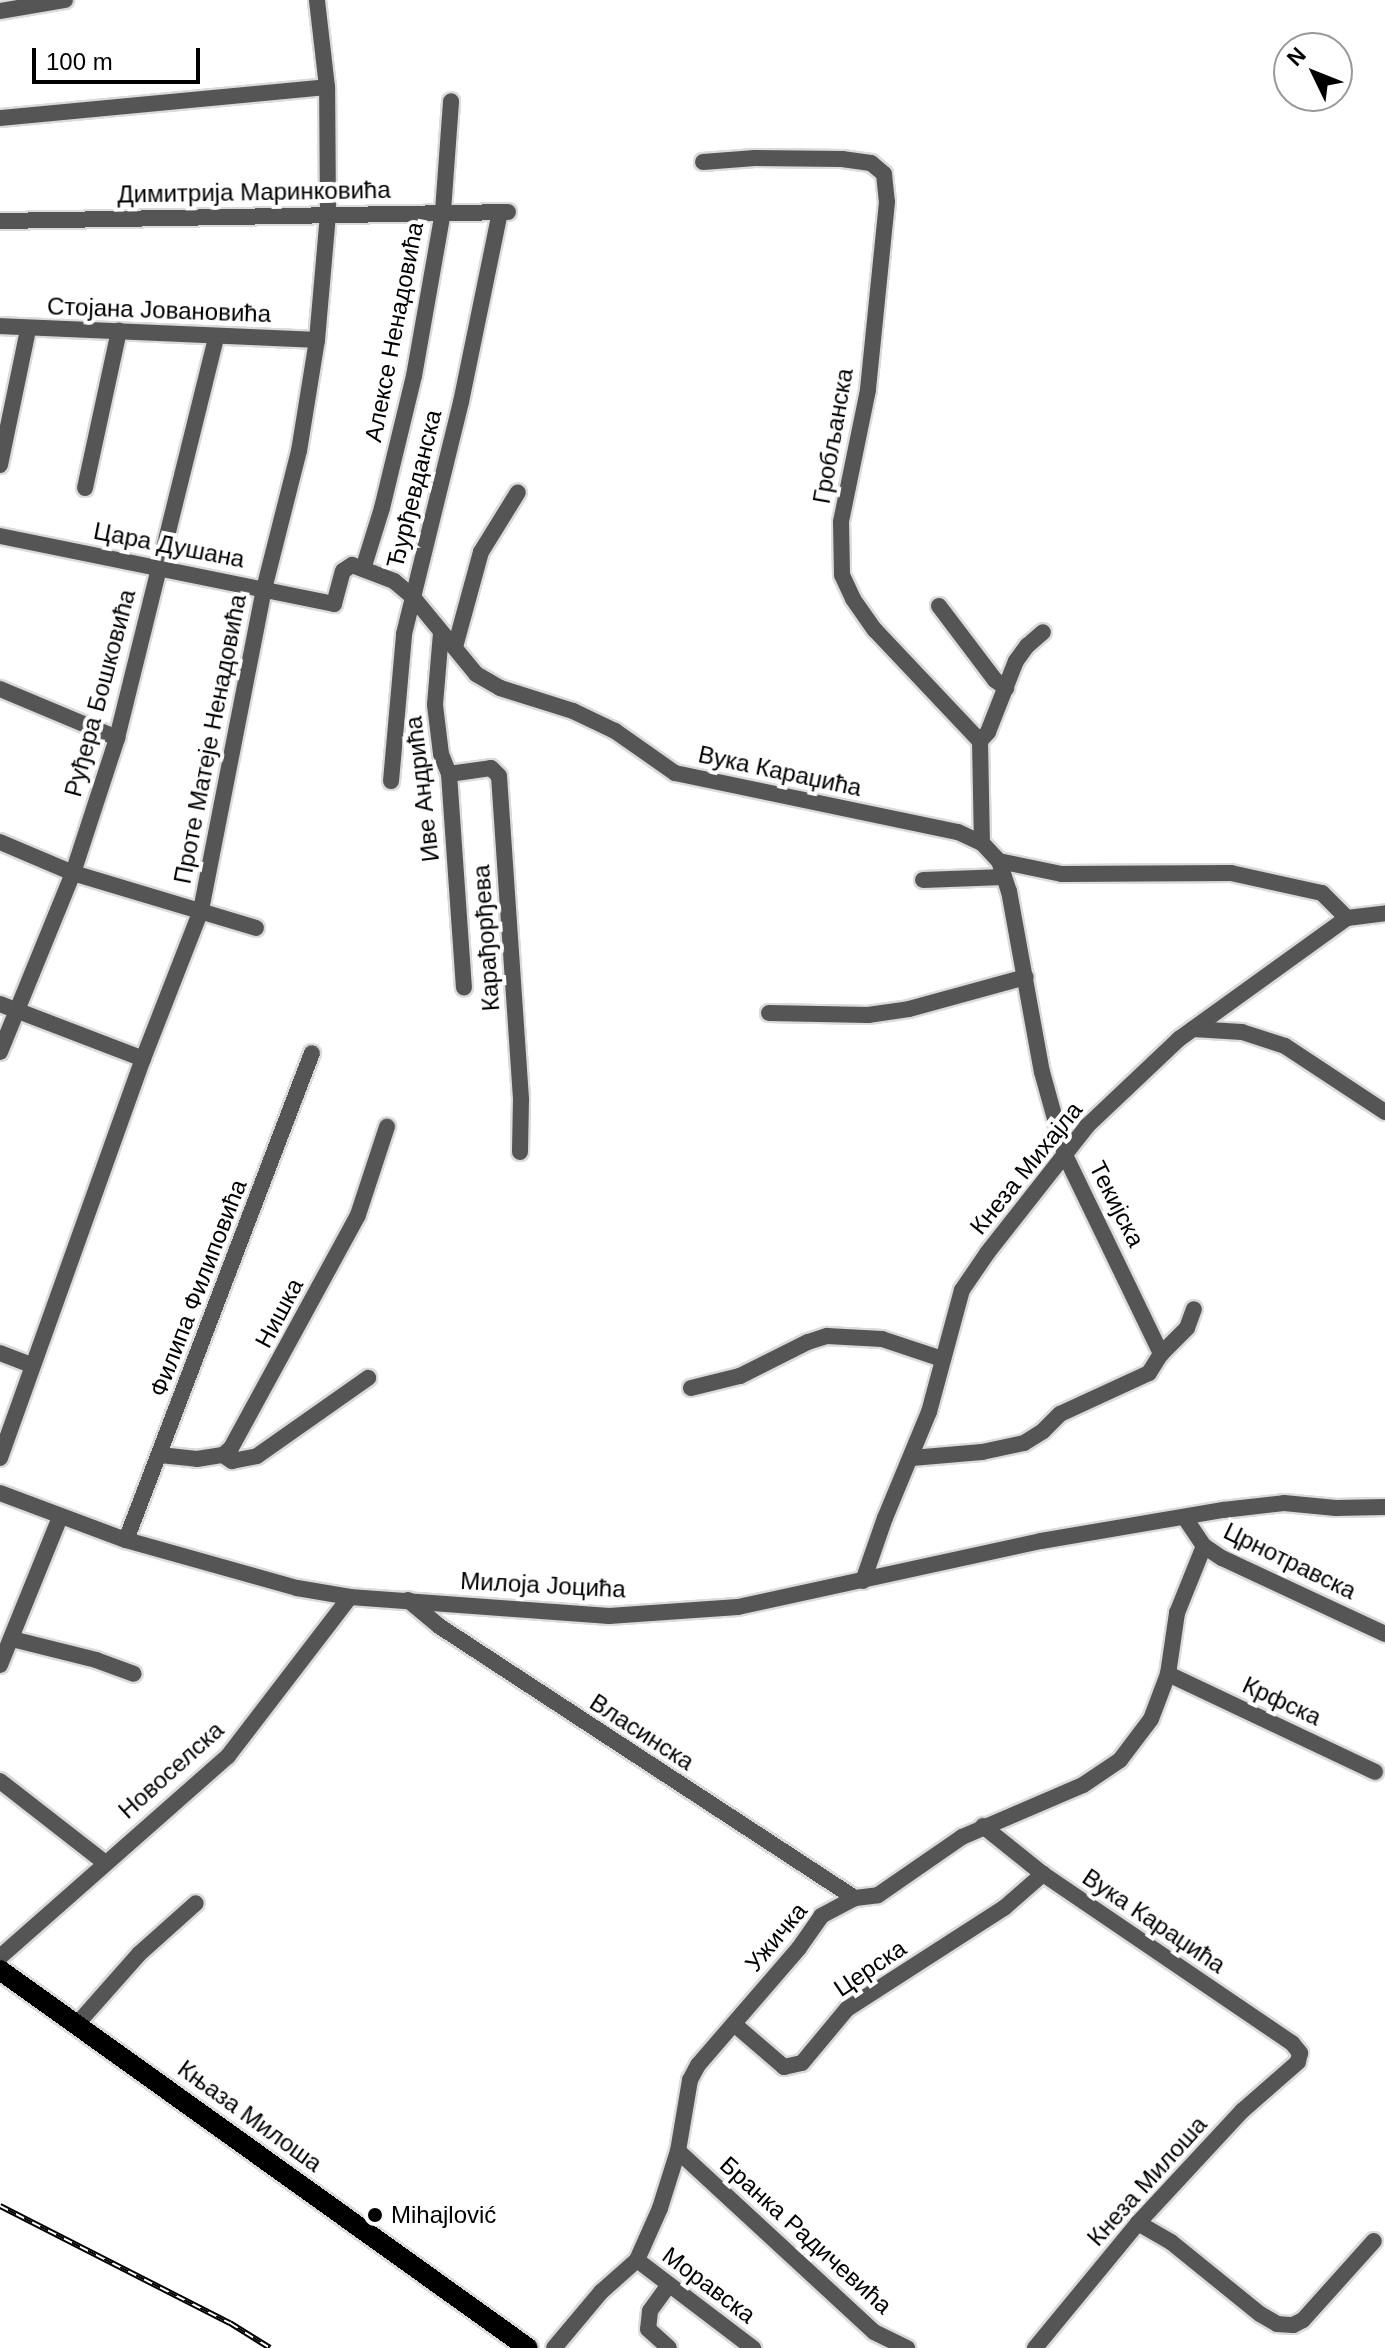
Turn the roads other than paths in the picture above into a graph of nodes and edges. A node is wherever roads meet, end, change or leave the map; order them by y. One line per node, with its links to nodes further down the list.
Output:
1 (65, 0): 3 (street)
2 (317, 0): 4 (street, Проте Матеје Ненадовића)
3 (0, 11)
4 (327, 87): 6 (street); 10 (street, Проте Матеје Ненадовића)
5 (451, 101): 8 (street, Алексе Ненадовића)
6 (0, 118)
7 (703, 162): 32 (street, Гробљанска)
8 (443, 211): 9 (street, Димитрија Маринковића); 10 (street, Димитрија Маринковића); 22 (street, Алексе Ненадовића)
9 (504, 212): 24 (street, Ђурђевданска)
10 (328, 215): 11 (street, Димитрија Маринковића); 16 (street, Проте Матеје Ненадовића)
11 (0, 221)
12 (0, 326): 13 (street, Стојана Јовановића)
13 (28, 330): 14 (street, Стојана Јовановића); 17 (street)
14 (119, 331): 15 (street, Стојана Јовановића); 18 (street)
15 (216, 337): 16 (street, Стојана Јовановића); 21 (street, Руђера Бошковића)
16 (317, 340): 23 (street, Проте Матеје Ненадовића)
17 (0, 465)
18 (85, 488)
19 (518, 492): 28 (street)
20 (0, 536): 21 (street, Цара Душана)
21 (159, 567): 23 (street, Цара Душана); 31 (street, Руђера Бошковића)
22 (363, 569): 23 (street, Цара Душана); 24 (street, Вука Караџића)
23 (264, 589): 40 (street, Проте Матеје Ненадовића)
24 (412, 596): 27 (street, Вука Караџића); 34 (street, Ђурђевданска)
25 (939, 606): 29 (street)
26 (1043, 632): 29 (street)
27 (441, 633): 28 (street, Вука Караџића); 33 (street, Иве Андрића)
28 (455, 647): 36 (street, Вука Караџића)
29 (1006, 688): 32 (street)
30 (0, 689): 31 (street)
31 (117, 738): 38 (street, Руђера Бошковића)
32 (980, 741): 36 (street)
33 (449, 774): 45 (street, Иве Андрића); 54 (street, Карађорђева)
34 (391, 781)
35 (0, 842): 38 (street)
36 (982, 843): 37 (street)
37 (1002, 869): 39 (street); 42 (street); 44 (street, Текијска)
38 (73, 873): 40 (street); 46 (street, Руђера Бошковића)
39 (923, 880)
40 (201, 910): 43 (street); 51 (street, Проте Матеје Ненадовића)
41 (1385, 913): 42 (street, Кнеза Михајла)
42 (1347, 918): 48 (street, Кнеза Михајла)
43 (256, 928)
44 (1026, 977): 47 (street); 55 (street, Текијска)
45 (464, 987)
46 (8, 1007): 49 (street, Руђера Бошковића); 51 (street)
47 (769, 1013)
48 (1193, 1029): 52 (street); 55 (street, Кнеза Михајла)
49 (0, 1052)
50 (312, 1053): 63 (street, Филипа Филиповића)
51 (143, 1059): 60 (street, Проте Матеје Ненадовића)
52 (1385, 1112)
53 (387, 1127): 64 (street, Нишка)
54 (520, 1152)
55 (1065, 1155): 58 (street, Текијска); 59 (street, Кнеза Михајла)
56 (1194, 1309): 58 (street)
57 (0, 1353): 60 (street)
58 (1161, 1354): 66 (street)
59 (942, 1359): 62 (street); 66 (street, Кнеза Михајла)
60 (31, 1365): 65 (street, Проте Матеје Ненадовића)
61 (368, 1378): 64 (street)
62 (691, 1388)
63 (160, 1455): 64 (street); 71 (street, Филипа Филиповића)
64 (223, 1455)
65 (0, 1458)
66 (912, 1458): 73 (street, Кнеза Михајла)
67 (0, 1493): 69 (street, Милоја Јоцића)
68 (1385, 1507): 70 (street, Милоја Јоцића)
69 (60, 1517): 71 (street, Милоја Јоцића); 77 (street)
70 (1185, 1518): 72 (street, Црнотравска); 73 (street, Милоја Јоцића)
71 (126, 1540): 74 (street, Милоја Јоцића)
72 (1204, 1546): 76 (street, Црнотравска); 80 (street, Ужичка)
73 (863, 1581): 75 (street, Милоја Јоцића)
74 (350, 1597): 75 (street, Милоја Јоцића); 84 (street, Новоселска)
75 (408, 1600): 86 (street, Власинска)
76 (1385, 1634)
77 (12, 1639): 78 (street); 79 (street)
78 (0, 1665)
79 (134, 1674)
80 (1168, 1674): 81 (street, Крфска); 83 (street, Ужичка)
81 (1375, 1772)
82 (0, 1781): 84 (street)
83 (983, 1826): 85 (street, Вука Караџића); 86 (street, Ужичка)
84 (104, 1862): 88 (street, Новоселска)
85 (1043, 1874): 92 (street, Церска); 93 (street, Вука Караџића)
86 (855, 1898): 92 (street, Ужичка)
87 (196, 1903): 91 (street)
88 (0, 1957)
89 (0, 1970): 91 (main road, Књаза Милоша)
90 (0, 1979): 99 (main road, Књаза Милоша)
91 (78, 2023): 99 (main road, Књаза Милоша)
92 (734, 2024): 94 (street, Ужичка)
93 (1300, 2053): 95 (street, Кнеза Милоша)
94 (678, 2151): 97 (street, Ужичка); 105 (street, Бранка Радичевића)
95 (1138, 2223): 96 (street); 106 (street, Кнеза Милоша)
96 (1374, 2241)
97 (637, 2260): 98 (street, Моравска); 102 (street, Ужичка)
98 (668, 2286): 103 (street); 104 (street, Моравска)
99 (466, 2311): 100 (main road); 101 (main road)
100 (508, 2348)
101 (528, 2348)
102 (554, 2348)
103 (669, 2348)
104 (753, 2348)
105 (907, 2348)
106 (1035, 2348)

